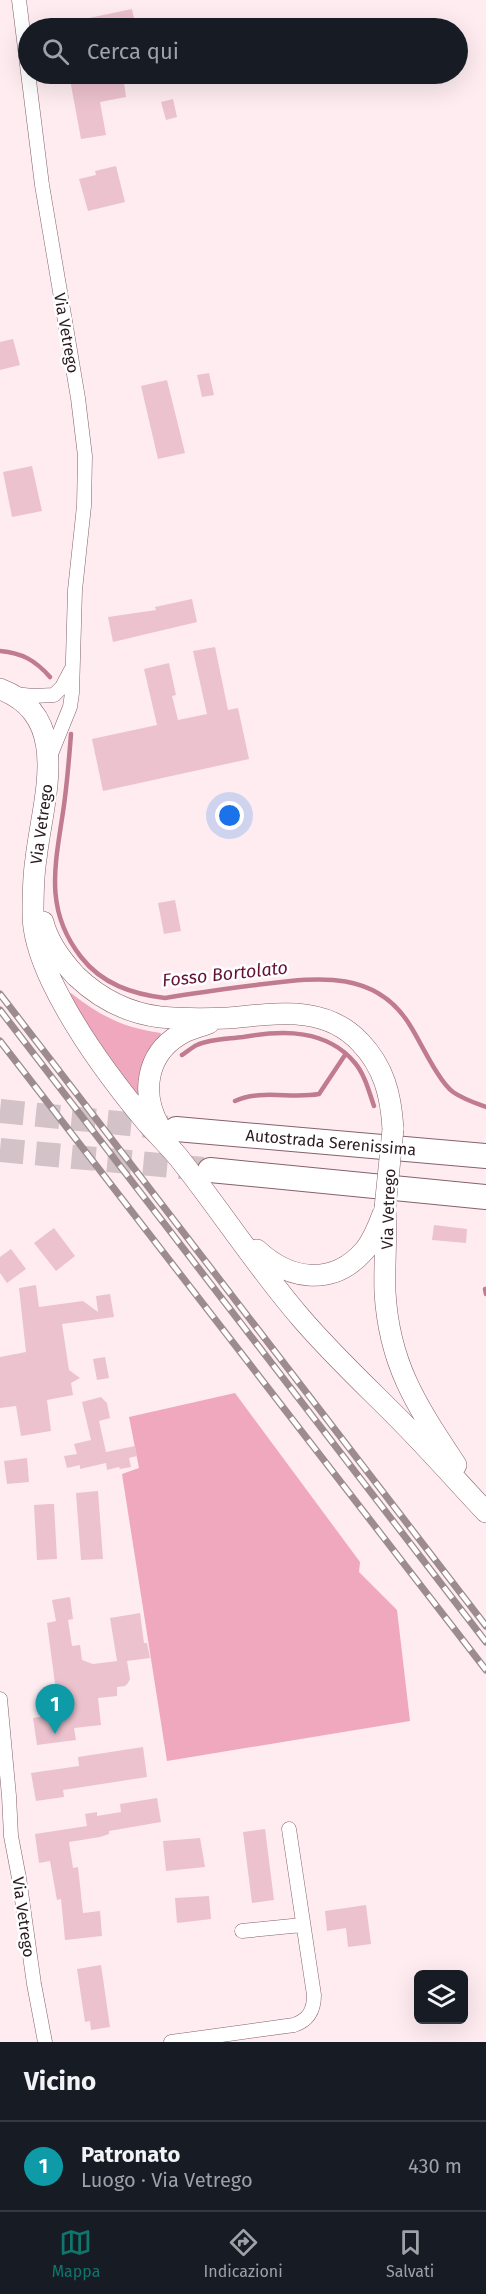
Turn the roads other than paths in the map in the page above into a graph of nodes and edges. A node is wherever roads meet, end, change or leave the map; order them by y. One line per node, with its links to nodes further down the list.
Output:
1 (19, 0): 2 (street, Via Vetrego)
2 (21, 18)
3 (29, 84): 4 (street, Via Vetrego)
4 (72, 668): 5 (street, Via Vetrego); 6 (street, Via Vetrego)
5 (6, 691): 6 (main road, Via Vetrego)
6 (49, 761): 7 (main road, Via Vetrego)
7 (34, 886): 8 (main road, Via Vetrego); 10 (main road, Via Vetrego)
8 (226, 1018): 10 (main road); 14 (main road, Via Vetrego, bridge)
9 (176, 1129): 11 (highway, Autostrada Serenissima)
10 (176, 1155): 15 (main road, Via Vetrego)
11 (486, 1156)
12 (210, 1170): 13 (highway)
13 (486, 1197)
14 (385, 1208): 15 (main road); 16 (main road, Via Vetrego)
15 (230, 1224): 16 (main road, Via Vetrego)
16 (486, 1511)
17 (0, 1699): 18 (street, Via Vetrego)
18 (3, 1756): 23 (street, Via Vetrego)
19 (289, 1829): 20 (street)
20 (302, 1926): 21 (street); 22 (street)
21 (242, 1931)
22 (274, 2028): 24 (street); 25 (street)
23 (45, 2042)
24 (171, 2042)
25 (277, 2042)

